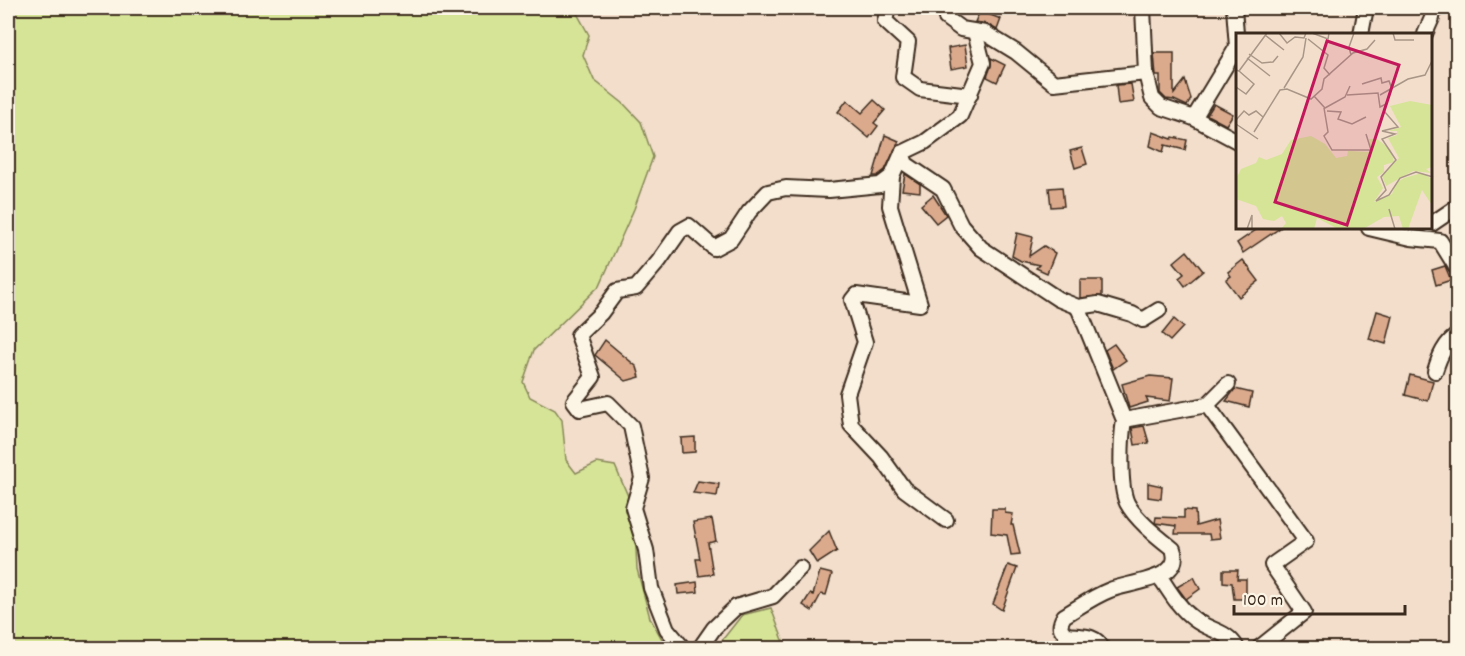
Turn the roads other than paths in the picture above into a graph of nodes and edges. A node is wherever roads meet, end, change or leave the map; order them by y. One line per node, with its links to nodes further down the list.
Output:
1 (888, 8): 13 (street)
2 (945, 8): 7 (street)
3 (1143, 8): 12 (street)
4 (1234, 8): 10 (street)
5 (1366, 8): 8 (street)
6 (1432, 8): 9 (street)
7 (975, 32): 12 (street); 13 (street)
8 (1361, 33)
9 (1425, 33)
10 (1236, 34)
11 (1236, 49): 14 (street)
12 (1146, 73): 14 (street)
13 (970, 95): 16 (street)
14 (1194, 118): 15 (street)
15 (1236, 140)
16 (902, 153): 17 (street); 24 (street)
17 (892, 176): 31 (street); 34 (street)
18 (1458, 206): 19 (street)
19 (1432, 224)
20 (1377, 230): 22 (street)
21 (1423, 230): 22 (street)
22 (1411, 238): 23 (street)
23 (1458, 270)
24 (1078, 307): 25 (street); 30 (street)
25 (1159, 310)
26 (1458, 335): 27 (street)
27 (1435, 371)
28 (1228, 384): 29 (street)
29 (1208, 405): 30 (street); 38 (street)
30 (1124, 420): 33 (street)
31 (946, 520)
32 (800, 568): 35 (street)
33 (1160, 577): 36 (street); 37 (street)
34 (683, 648)
35 (700, 648)
36 (1102, 648)
37 (1237, 648)
38 (1259, 648)

